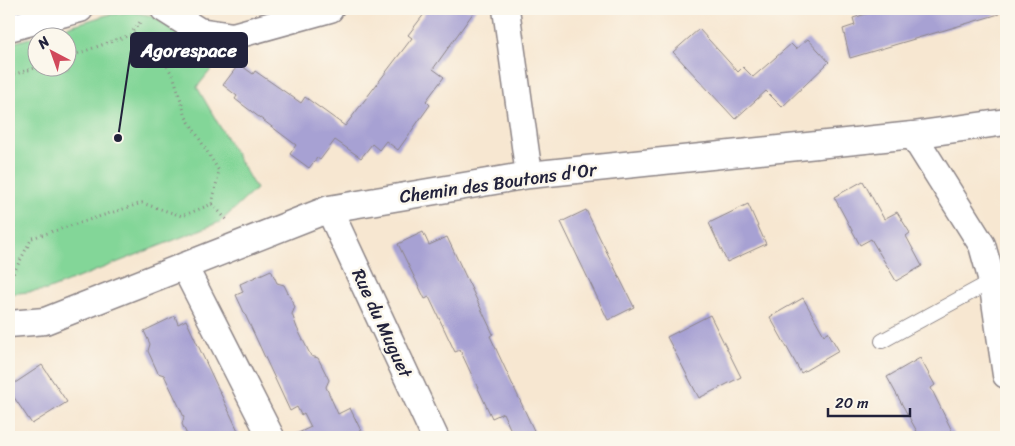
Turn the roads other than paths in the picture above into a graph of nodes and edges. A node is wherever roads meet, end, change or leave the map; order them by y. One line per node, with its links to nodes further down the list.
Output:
1 (80, 9): 5 (street)
2 (164, 9): 3 (street)
3 (330, 9)
4 (506, 9): 8 (street)
5 (9, 28)
6 (1006, 122): 7 (street, Chemin des Boutons d'Or)
7 (913, 135): 8 (street, Chemin des Boutons d'Or); 11 (street)
8 (529, 175): 9 (street, Chemin des Boutons d'Or)
9 (329, 209): 10 (street, Chemin des Boutons d'Or); 16 (street, Rue du Muguet)
10 (184, 266): 12 (street, Chemin des Boutons d'Or); 15 (street)
11 (992, 282): 13 (lane); 14 (street)
12 (9, 324)
13 (882, 341)
14 (1006, 375)
15 (271, 437)
16 (435, 437)

